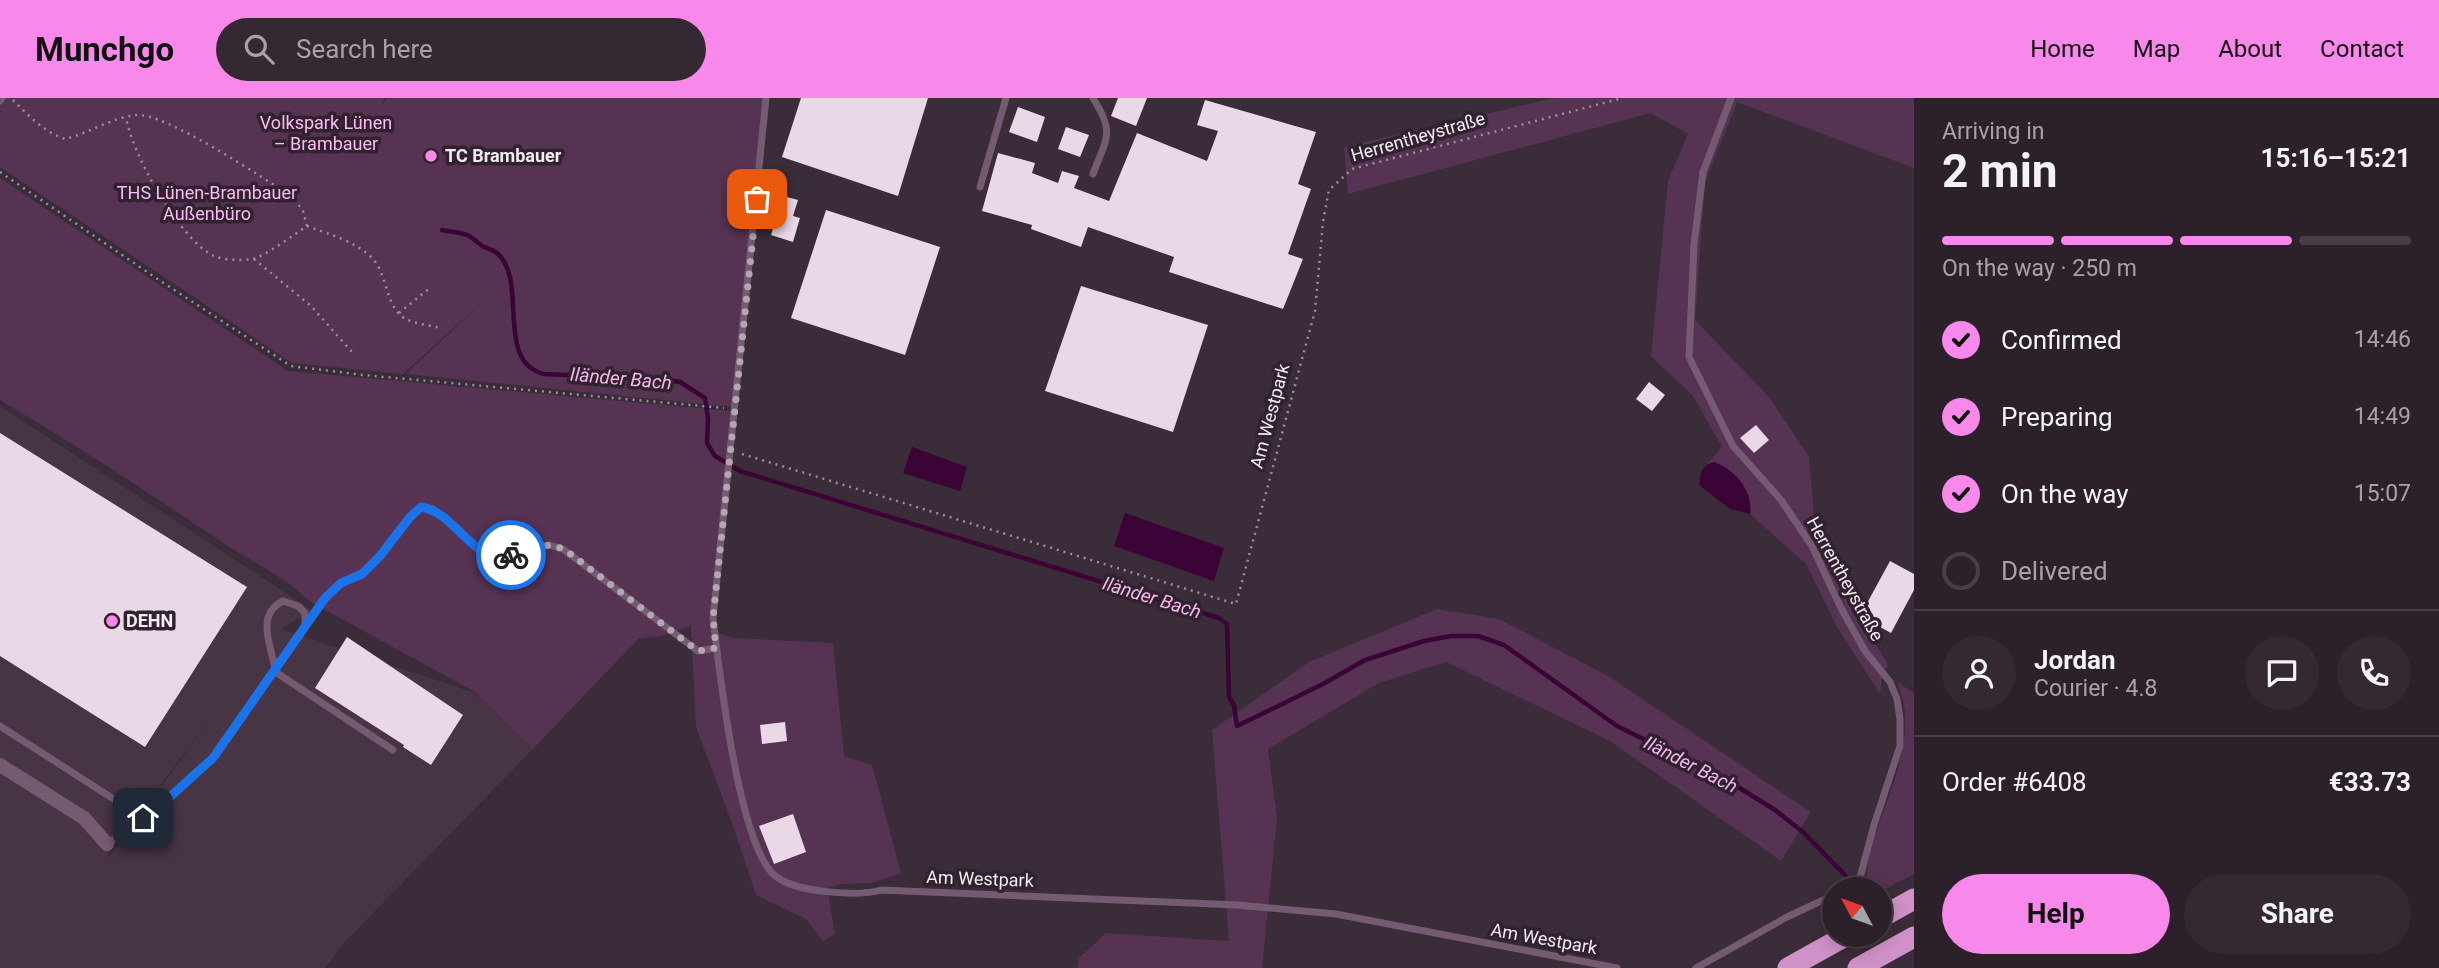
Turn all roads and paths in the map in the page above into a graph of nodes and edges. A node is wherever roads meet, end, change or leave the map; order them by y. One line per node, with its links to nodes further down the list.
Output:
1 (10, 98): 7 (path)
2 (766, 98): 18 (lane, Am Westpark)
3 (1006, 98): 10 (lane)
4 (1093, 98): 9 (lane)
5 (1623, 98): 16 (path, Herrentheystraße)
6 (1731, 98): 28 (lane, Herrentheystraße)
7 (125, 117): 11 (path); 12 (path)
8 (0, 172): 18 (path)
9 (1093, 174)
10 (980, 187)
11 (307, 226): 12 (path); 14 (path)
12 (254, 259): 17 (path)
13 (431, 287): 14 (path)
14 (398, 313): 15 (path)
15 (440, 328)
16 (1309, 335): 19 (path, Am Westpark)
17 (352, 352)
18 (734, 409): 19 (lane, Am Westpark)
19 (730, 453): 21 (lane, Am Westpark)
20 (305, 626): 21 (lane); 22 (lane); 22 (lane)
21 (716, 648): 34 (lane, Am Westpark)
22 (274, 670): 24 (lane); 27 (lane)
23 (0, 726): 26 (lane)
24 (393, 750)
25 (0, 765): 27 (street)
26 (126, 807)
27 (107, 844)
28 (1859, 877)
29 (1914, 899): 31 (highway)
30 (1822, 901): 35 (lane)
31 (1892, 911)
32 (1914, 937): 37 (highway)
33 (1826, 947): 36 (highway)
34 (1617, 968)
35 (1696, 968)
36 (1788, 968)
37 (1858, 968)

